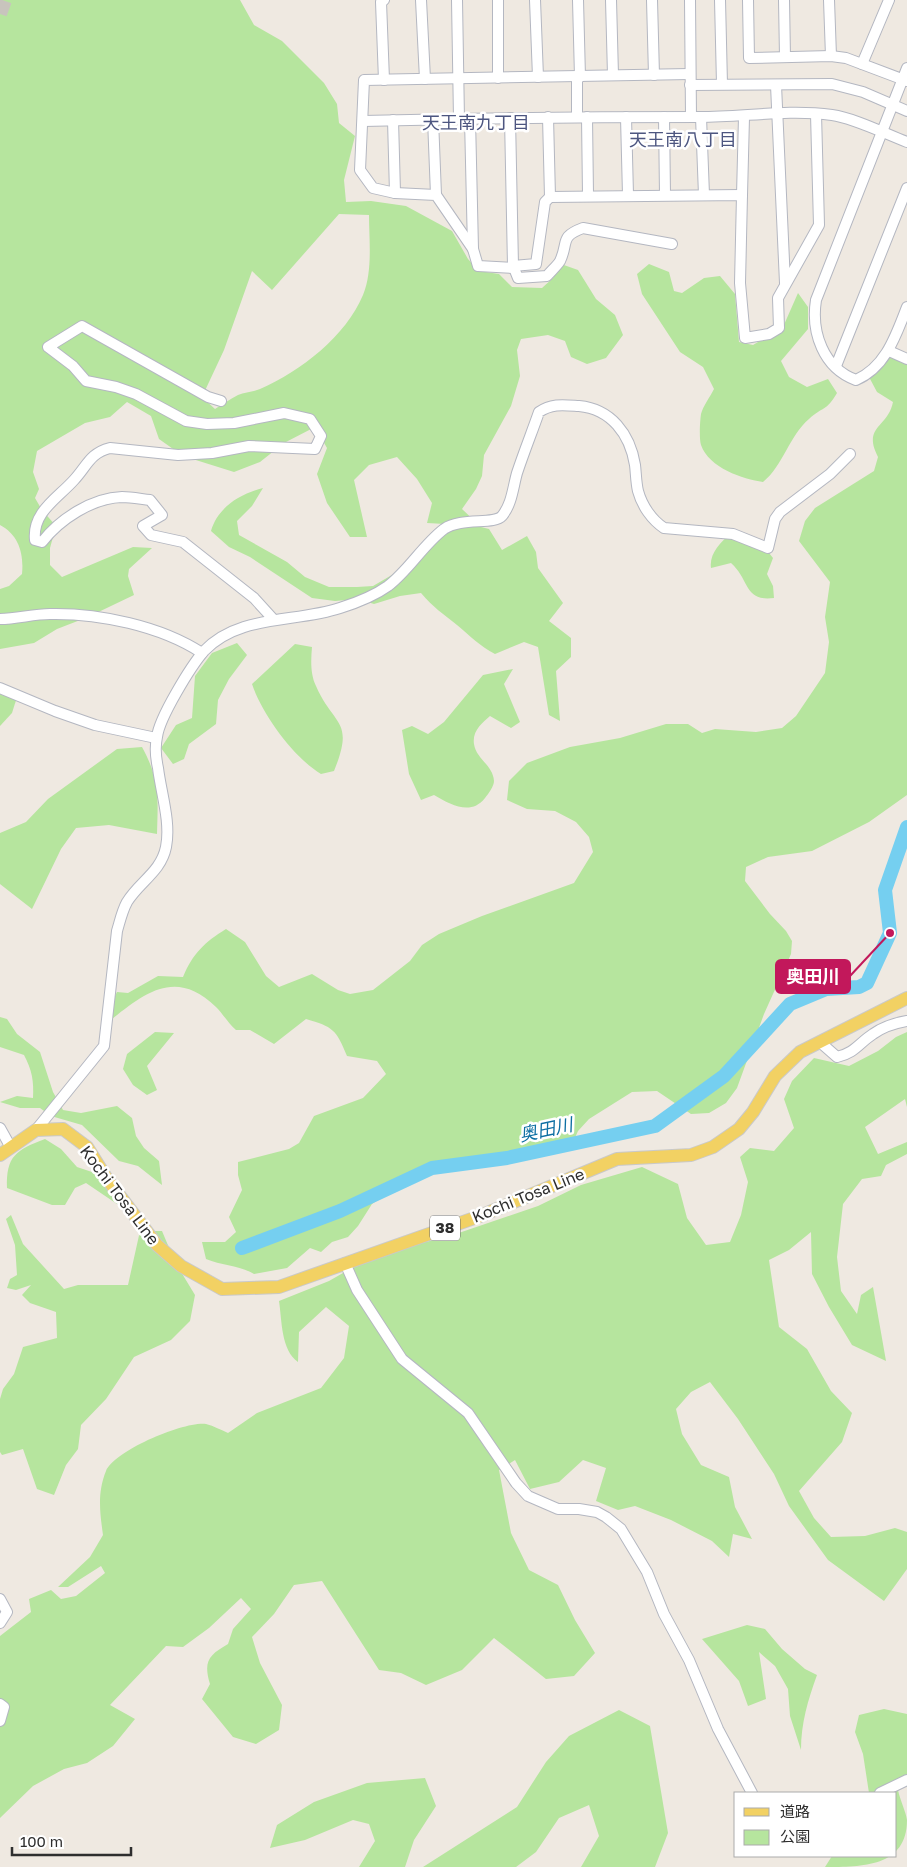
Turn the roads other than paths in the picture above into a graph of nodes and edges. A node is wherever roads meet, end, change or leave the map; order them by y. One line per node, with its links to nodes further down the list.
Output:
1 (384, 0): 25 (street)
2 (421, 0): 24 (street)
3 (457, 0): 26 (street)
4 (498, 0): 23 (street)
5 (535, 0): 21 (street)
6 (578, 0): 22 (street)
7 (611, 0): 20 (street)
8 (652, 0): 19 (street)
9 (690, 0): 27 (street)
10 (720, 0): 29 (street)
11 (748, 0): 16 (street)
12 (784, 0): 16 (street)
13 (829, 0): 15 (street)
14 (889, 0): 17 (street)
15 (831, 56): 16 (street); 17 (street)
16 (785, 57)
17 (862, 64): 28 (street)
18 (907, 68): 28 (street)
19 (654, 75): 20 (street); 27 (street)
20 (613, 76): 22 (street)
21 (538, 77): 22 (street); 23 (street)
22 (578, 77): 36 (street)
23 (498, 78): 26 (street)
24 (425, 79): 25 (street); 26 (street)
25 (384, 80): 46 (street)
26 (460, 80): 43 (street)
27 (690, 80): 29 (street); 39 (street)
28 (905, 80): 31 (street)
29 (722, 84): 30 (street)
30 (776, 85): 31 (street); 33 (street)
31 (894, 105): 32 (street); 47 (street)
32 (907, 111)
33 (778, 113): 34 (street); 40 (street); 61 (street)
34 (816, 114): 47 (street); 61 (street)
35 (548, 117): 36 (street); 41 (street); 57 (street)
36 (582, 117): 37 (street); 52 (street)
37 (626, 117): 38 (street); 53 (street)
38 (664, 117): 39 (street); 54 (street)
39 (696, 117): 40 (street); 55 (street)
40 (744, 117): 56 (street)
41 (510, 118): 44 (street); 60 (street)
42 (432, 119): 43 (street); 45 (street); 51 (street)
43 (459, 119): 44 (street)
44 (470, 119): 59 (street)
45 (394, 120): 46 (street); 50 (street)
46 (363, 121): 50 (street)
47 (882, 132): 48 (street); 65 (street)
48 (907, 142)
49 (907, 188): 65 (street)
50 (395, 193): 51 (street)
51 (436, 195): 59 (street)
52 (588, 195): 53 (street); 57 (street)
53 (628, 195): 54 (street)
54 (665, 195): 55 (street)
55 (704, 195): 56 (street)
56 (742, 195): 61 (street)
57 (550, 197): 60 (street)
58 (672, 244): 60 (street)
59 (474, 249): 60 (street)
60 (513, 267)
61 (785, 284)
62 (907, 307): 63 (street)
63 (889, 351): 64 (street); 65 (street)
64 (907, 359)
65 (836, 366)
66 (221, 401): 69 (street)
67 (850, 454): 69 (street)
68 (0, 619): 70 (street)
69 (274, 620): 70 (street)
70 (202, 653): 72 (street)
71 (0, 688): 72 (street)
72 (156, 738): 77 (street)
73 (907, 998): 75 (main road, Kochi Tosa Line / 38)
74 (907, 1021): 75 (street)
75 (821, 1042): 79 (main road, Kochi Tosa Line / 38)
76 (0, 1128): 78 (street)
77 (36, 1130): 78 (main road, Kochi Tosa Line / 38); 79 (main road, Kochi Tosa Line / 38)
78 (5, 1150)
79 (345, 1263): 85 (street)
80 (0, 1599): 81 (street)
81 (0, 1623)
82 (0, 1704): 83 (street)
83 (0, 1721)
84 (907, 1780): 86 (street)
85 (751, 1792)
86 (882, 1792)

